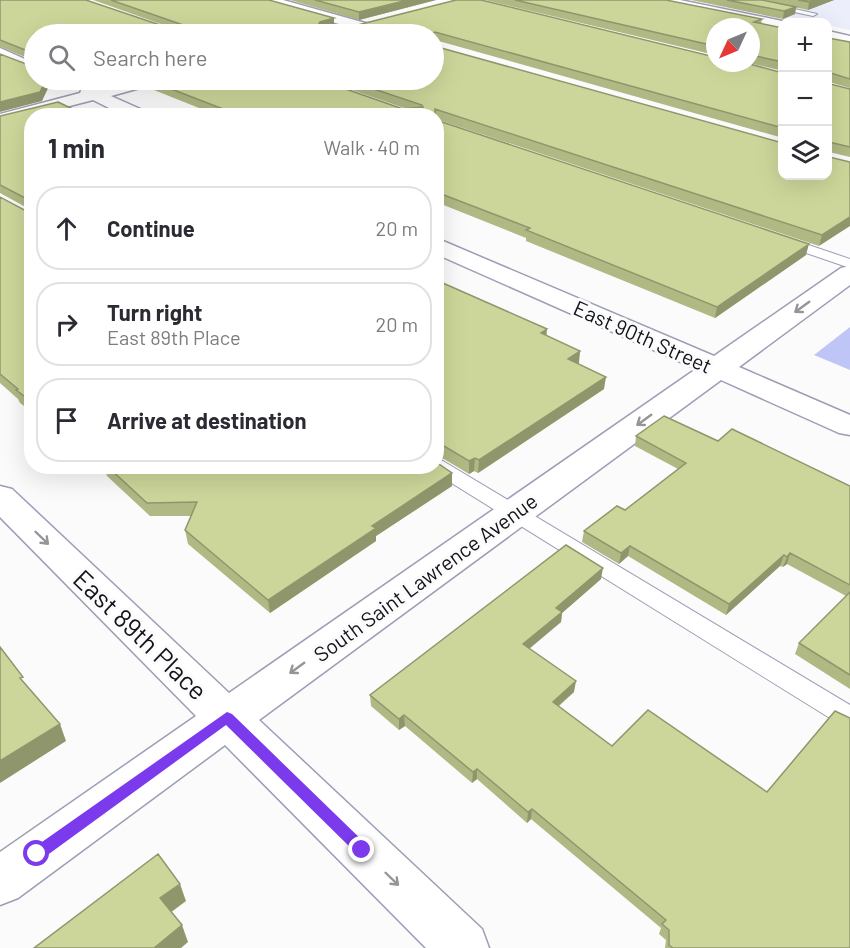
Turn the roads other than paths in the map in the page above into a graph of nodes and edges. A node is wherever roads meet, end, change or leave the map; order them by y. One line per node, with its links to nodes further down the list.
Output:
1 (268, 0): 6 (street)
2 (661, 0): 8 (street)
3 (742, 0): 4 (lane)
4 (813, 14)
5 (388, 19): 7 (street)
6 (352, 24)
7 (367, 24)
8 (778, 25)
9 (832, 36): 10 (street)
10 (850, 40)
11 (0, 53): 12 (street)
12 (24, 64)
13 (85, 90): 15 (street)
14 (111, 90): 15 (street)
15 (94, 94): 16 (street); 17 (street)
16 (39, 108)
17 (124, 108)
18 (24, 112): 19 (street)
19 (0, 118)
20 (774, 238): 22 (lane)
21 (444, 249): 24 (street, East 90th Street)
22 (850, 264)
23 (850, 273): 24 (street, South Saint Lawrence Avenue, one-way to 24)
24 (717, 368): 25 (street, East 90th Street); 28 (street, South Saint Lawrence Avenue, one-way to 28)
25 (850, 426)
26 (444, 470): 28 (lane)
27 (0, 497): 29 (street, East 89th Place, one-way to 29)
28 (514, 513): 29 (street, South Saint Lawrence Avenue, one-way to 29); 30 (lane)
29 (227, 718): 31 (street, South Saint Lawrence Avenue); 32 (street, East 89th Place, one-way to 32)
30 (850, 718)
31 (0, 881)
32 (462, 948)

